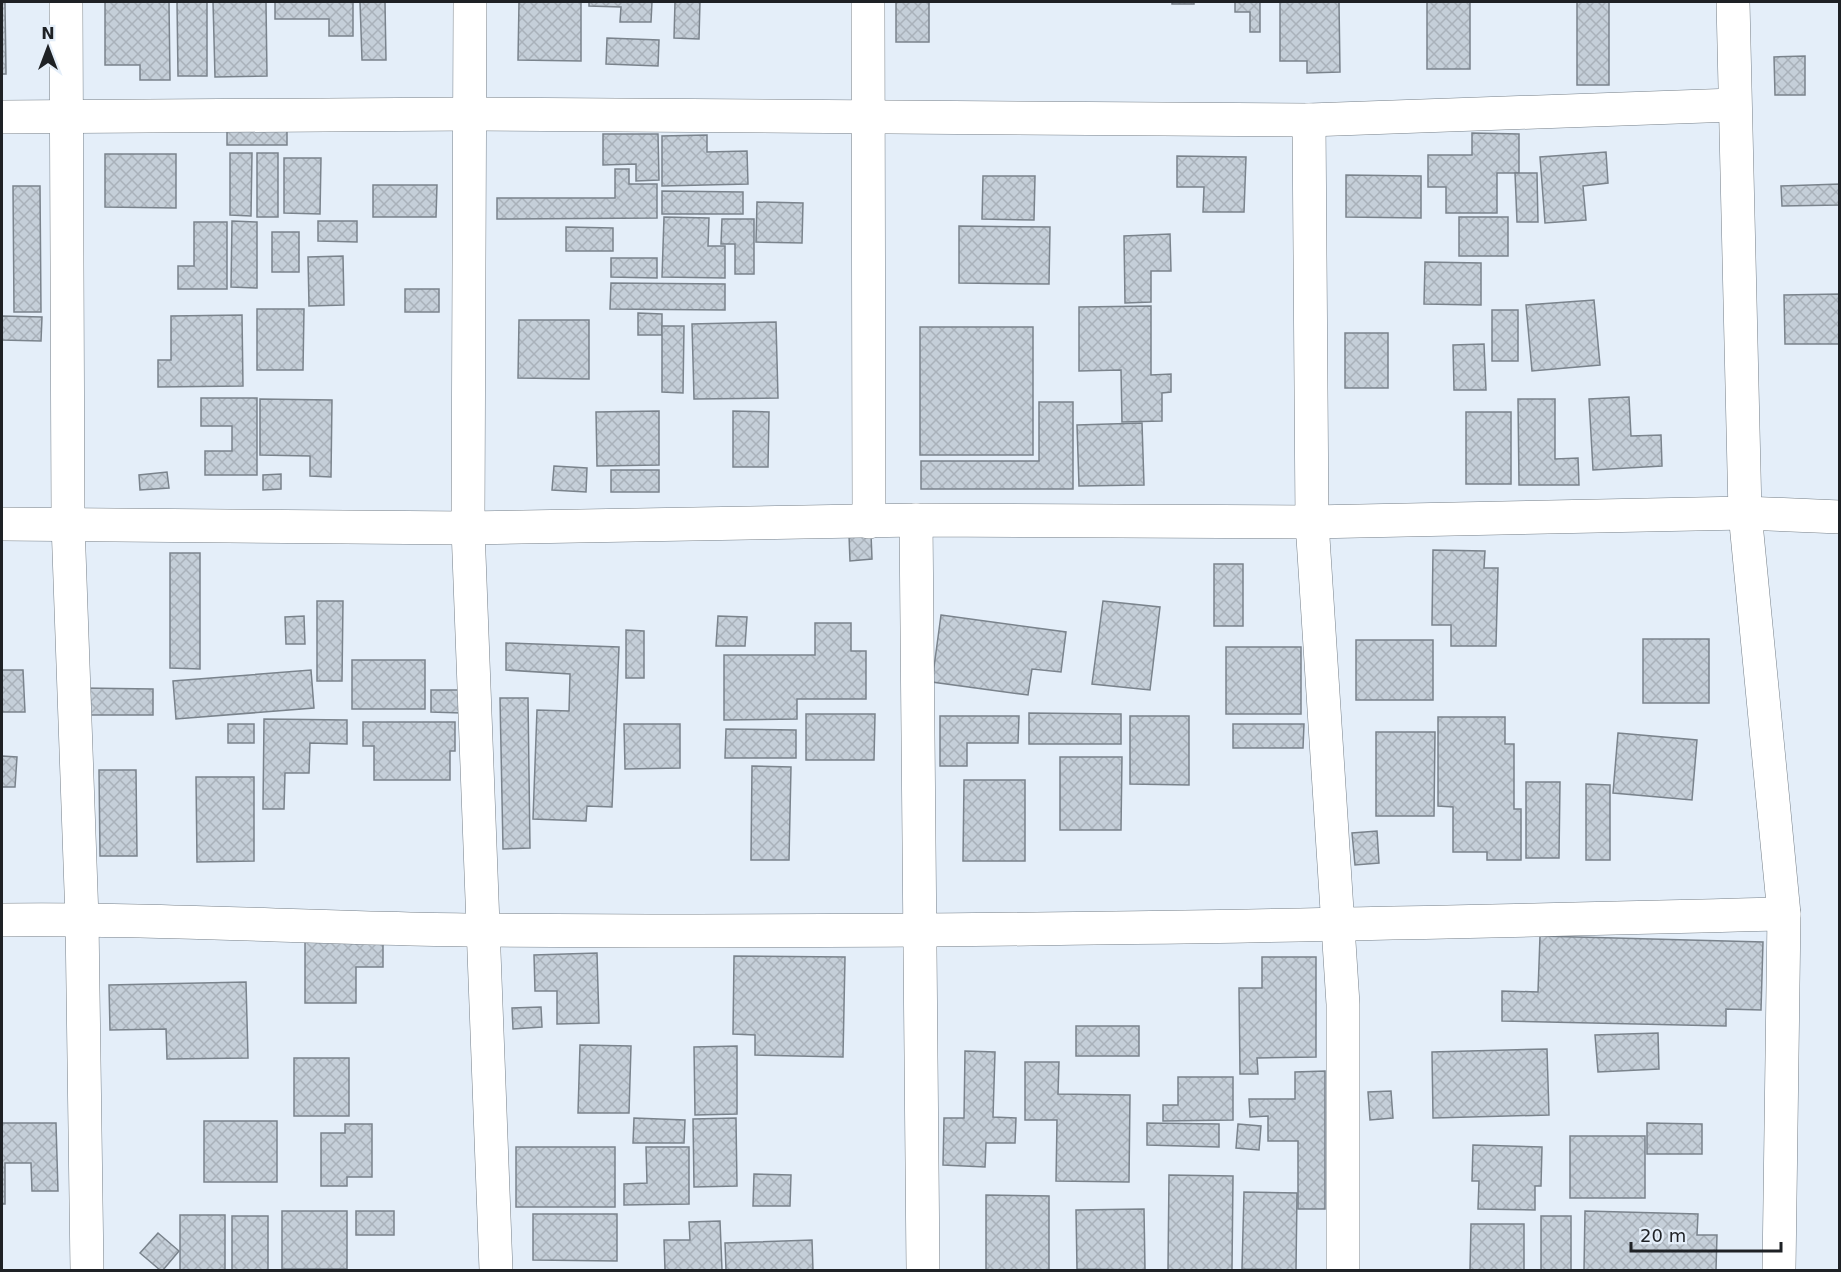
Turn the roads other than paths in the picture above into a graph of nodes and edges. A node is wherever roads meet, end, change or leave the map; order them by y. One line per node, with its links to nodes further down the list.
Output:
1 (66, 2): 8 (street)
2 (470, 2): 6 (street)
3 (868, 2): 9 (street)
4 (1733, 2): 5 (street)
5 (1734, 105): 10 (street); 11 (street)
6 (470, 114): 8 (street); 9 (street); 18 (street)
7 (2, 117): 8 (street)
8 (66, 118): 16 (street)
9 (869, 118): 10 (street); 14 (street)
10 (1309, 120): 15 (street)
11 (1746, 513): 12 (street); 15 (street); 19 (street)
12 (1839, 517)
13 (916, 520): 14 (street); 15 (street); 23 (street)
14 (869, 522): 18 (street)
15 (1312, 522): 22 (street)
16 (68, 523): 17 (street); 18 (street); 20 (street)
17 (2, 524)
18 (468, 528): 24 (street)
19 (1784, 914): 22 (street); 29 (street)
20 (82, 919): 21 (street); 24 (street); 25 (street)
21 (2, 920)
22 (1339, 925): 23 (street); 28 (street)
23 (920, 929): 24 (street); 27 (street)
24 (482, 930): 26 (street)
25 (87, 1270)
26 (496, 1270)
27 (923, 1270)
28 (1343, 1270)
29 (1779, 1270)

